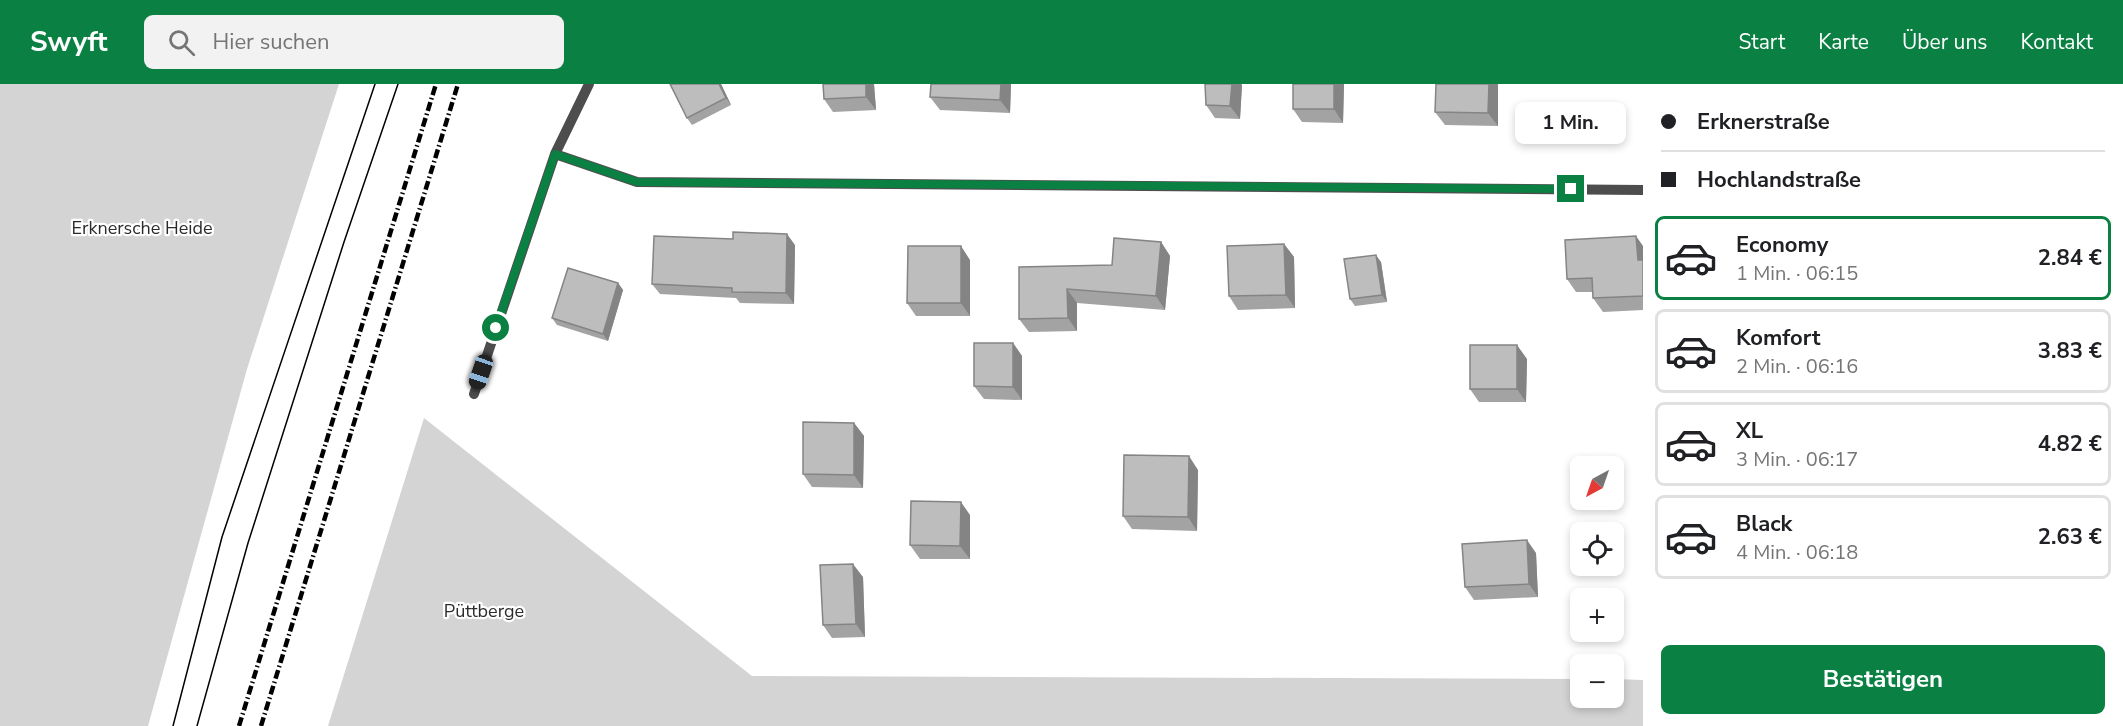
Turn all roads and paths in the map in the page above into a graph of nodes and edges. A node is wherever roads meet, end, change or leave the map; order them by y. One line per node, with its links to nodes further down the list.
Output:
1 (589, 84): 2 (street)
2 (555, 154): 3 (street); 4 (street)
3 (1643, 190)
4 (474, 394)

